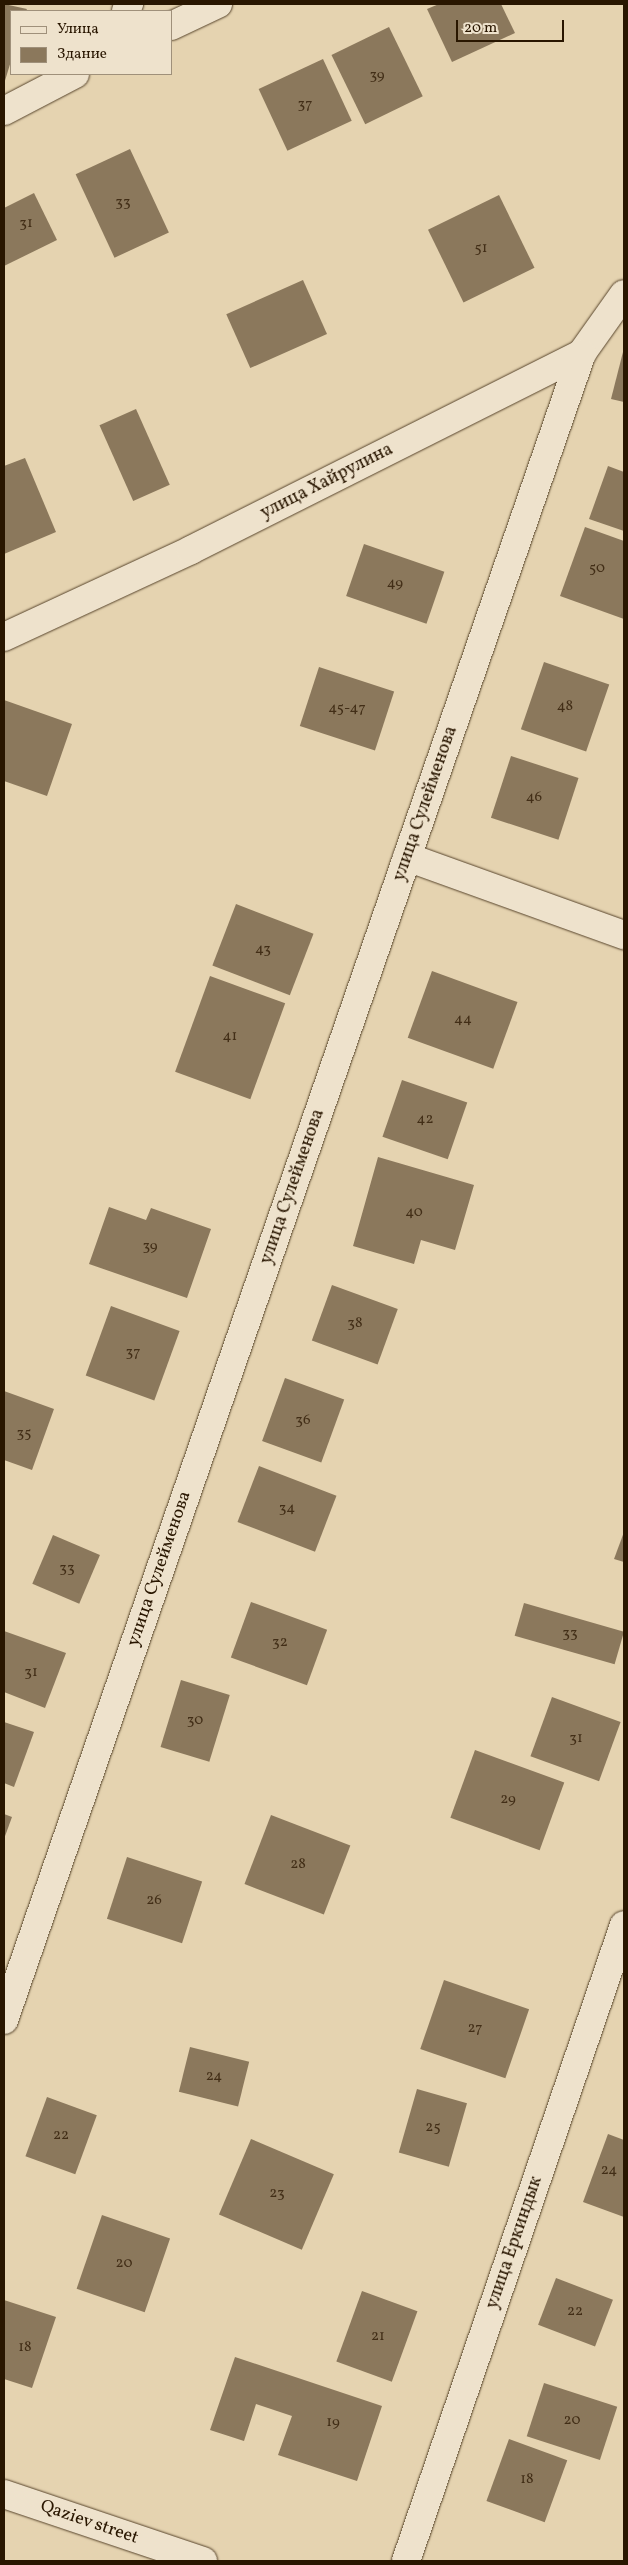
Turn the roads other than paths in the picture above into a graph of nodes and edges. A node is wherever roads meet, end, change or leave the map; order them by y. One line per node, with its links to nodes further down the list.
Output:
1 (218, 4): 2 (street)
2 (172, 26)
3 (73, 75): 4 (street)
4 (4, 111)
5 (624, 294): 6 (street, улица Хайрулина)
6 (582, 353): 7 (street, улица Хайрулина); 8 (street, улица Сулейменова)
7 (4, 636)
8 (407, 857): 9 (street); 11 (street, улица Сулейменова)
9 (624, 935)
10 (624, 1925): 14 (street, улица Еркиндык)
11 (4, 2020)
12 (4, 2494): 13 (street, Qaziev street)
13 (203, 2561)
14 (406, 2561)

